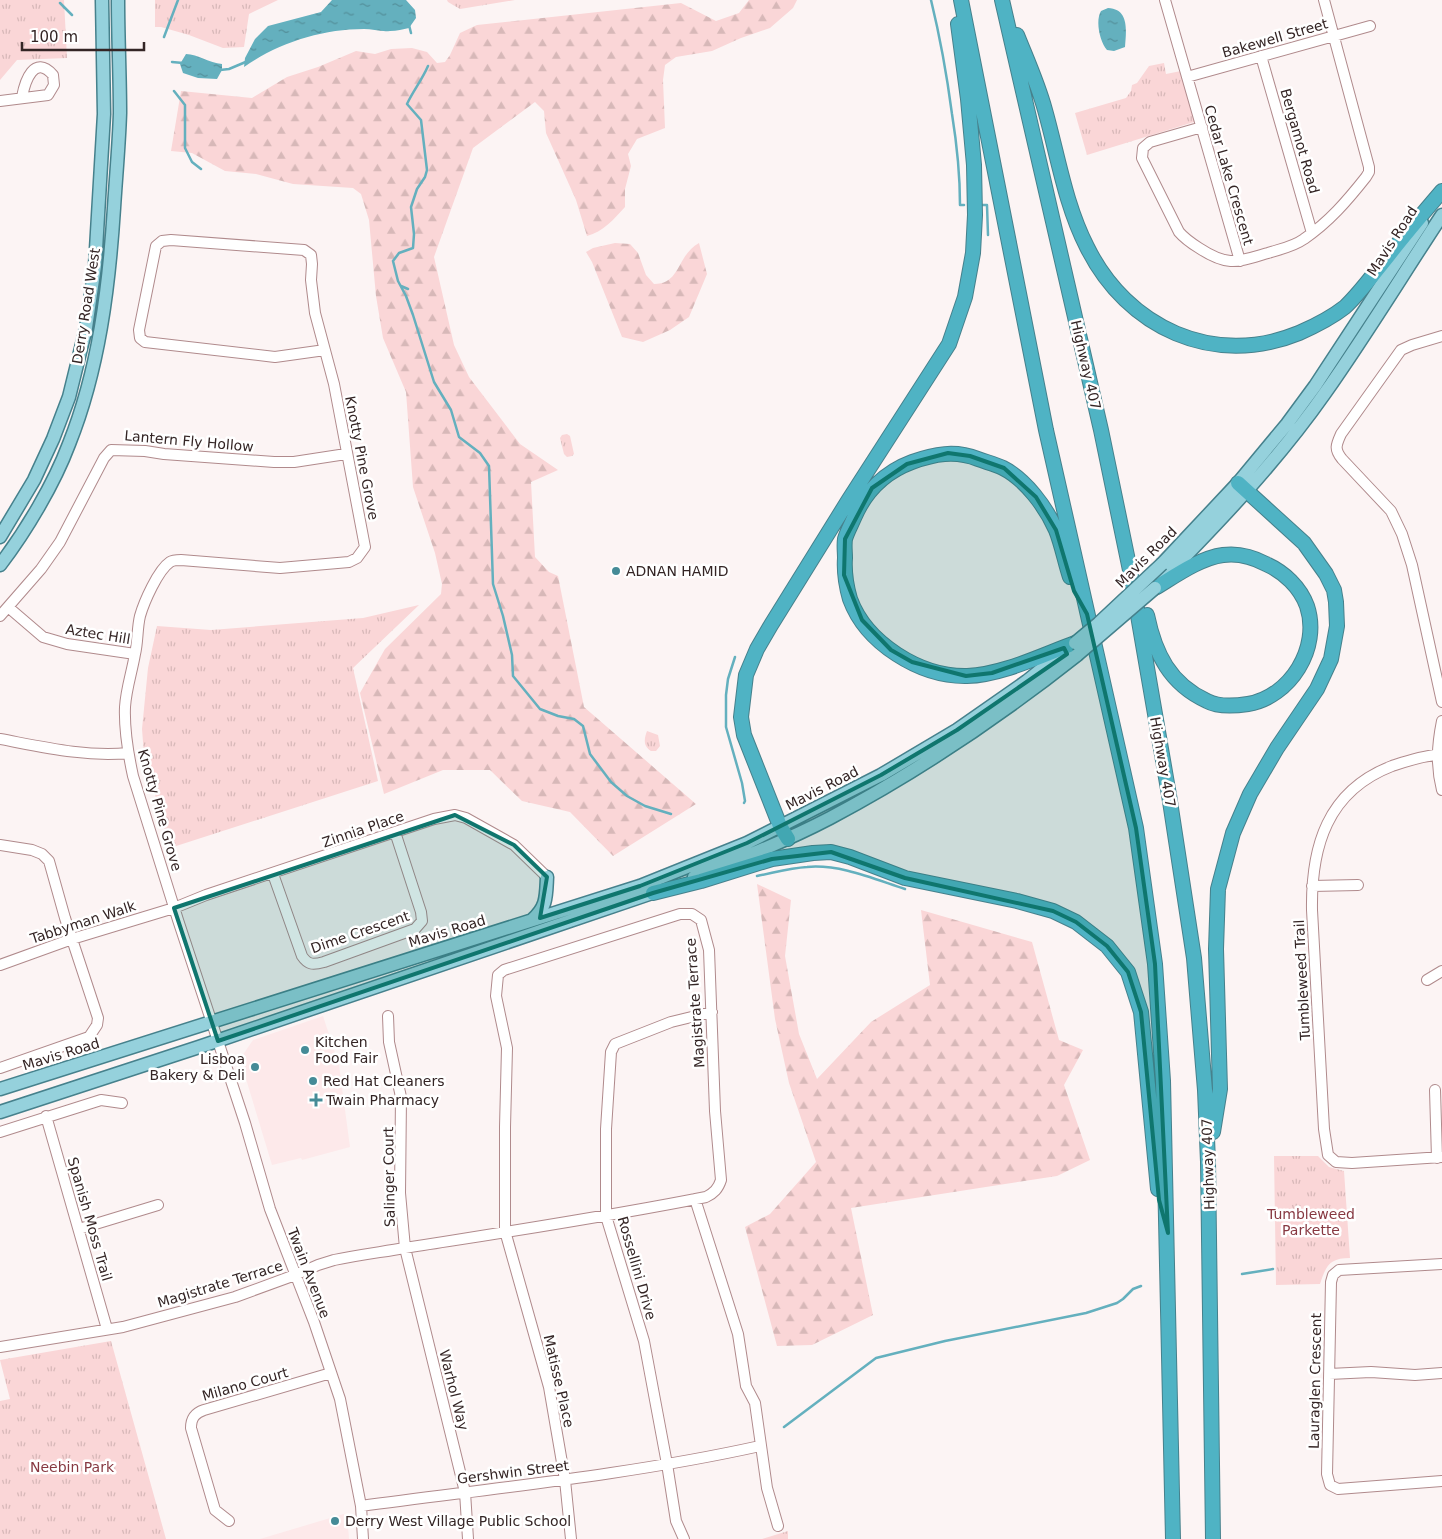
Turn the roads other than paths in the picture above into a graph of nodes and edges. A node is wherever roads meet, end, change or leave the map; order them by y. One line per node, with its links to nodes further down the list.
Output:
1 (102, 0): 23 (main road, Derry Road West)
2 (118, 0): 24 (main road, Derry Road West)
3 (960, 0): 28 (highway); 39 (highway)
4 (1003, 0): 15 (highway); 25 (highway, Highway 407)
5 (1177, 0): 7 (street)
6 (1324, 0): 9 (street, Cedar Lake Crescent)
7 (1166, 1): 11 (street, Cedar Lake Crescent)
8 (1370, 26): 9 (street, Bakewell Street)
9 (1334, 36): 10 (street, Bakewell Street); 17 (street, Cedar Lake Crescent)
10 (1261, 56): 11 (street, Bakewell Street); 17 (street, Bergamot Road)
11 (1187, 78): 14 (street, Cedar Lake Crescent)
12 (22, 97): 13 (street)
13 (0, 101)
14 (1202, 128): 18 (street, Cedar Lake Crescent); 18 (street)
15 (1442, 191): 22 (main road, Mavis Road)
16 (1442, 215): 22 (main road, Mavis Road)
17 (1312, 233): 18 (street, Cedar Lake Crescent)
18 (1240, 261)
19 (1442, 336): 32 (street)
20 (325, 350): 20 (street, Knotty Pine Grove); 21 (street, Knotty Pine Grove)
21 (346, 454): 27 (street, Lantern Fly Hollow); 31 (street, Knotty Pine Grove)
22 (1243, 487): 26 (main road, Mavis Road); 30 (main road, Mavis Road, bridge); 66 (highway)
23 (0, 538)
24 (0, 565)
25 (1131, 575): 26 (highway); 66 (highway, Highway 407)
26 (1155, 588): 30 (main road, Mavis Road, bridge)
27 (8, 607): 29 (street, Lantern Fly Hollow); 31 (street, Aztec Hill)
28 (1086, 614): 30 (highway); 72 (highway)
29 (0, 616)
30 (1076, 649): 39 (main road, Mavis Road); 41 (main road, Mavis Road)
31 (135, 654): 36 (street, Knotty Pine Grove)
32 (1439, 666): 33 (street)
33 (1442, 702)
34 (1442, 721): 37 (street)
35 (0, 739): 36 (street)
36 (128, 753): 48 (street, Knotty Pine Grove)
37 (1437, 755): 38 (street); 45 (street, Tumbleweed Trail)
38 (1442, 790)
39 (780, 826): 41 (highway); 47 (main road, Mavis Road)
40 (395, 832): 43 (street, Zinnia Place); 43 (street, Dime Crescent); 44 (street, Zinnia Place)
41 (788, 838): 47 (main road, Mavis Road)
42 (0, 845): 50 (street)
43 (273, 874): 48 (street, Zinnia Place)
44 (547, 878): 49 (main road)
45 (1312, 886): 46 (street); 65 (street, Tumbleweed Trail)
46 (1358, 886)
47 (645, 892): 49 (main road, Mavis Road); 57 (main road, Mavis Road); 72 (highway)
48 (174, 908): 50 (street, Tabbyman Walk); 56 (street, Knotty Pine Grove)
49 (531, 921): 56 (main road, Mavis Road)
50 (72, 939): 51 (street, Tabbyman Walk); 58 (street)
51 (0, 965)
52 (1442, 971): 53 (street)
53 (1427, 980)
54 (712, 1012): 67 (street, Magistrate Terrace); 69 (street, Rossellini Drive); 71 (street, Magistrate Terrace)
55 (388, 1016): 73 (street, Salinger Court)
56 (212, 1022): 57 (street, Twain Avenue); 59 (main road, Mavis Road)
57 (218, 1041): 62 (main road, Mavis Road); 75 (street, Twain Avenue)
58 (0, 1068)
59 (0, 1089)
60 (1435, 1090): 65 (street)
61 (122, 1103): 63 (street)
62 (0, 1112)
63 (46, 1116): 64 (street); 70 (street, Spanish Moss Trail)
64 (0, 1132)
65 (1440, 1157)
66 (1208, 1162): 94 (highway, Highway 407)
67 (695, 1199): 69 (street, Magistrate Terrace); 81 (street)
68 (158, 1205): 70 (street)
69 (606, 1216): 71 (street, Magistrate Terrace); 82 (street, Rossellini Drive)
70 (79, 1229): 76 (street, Spanish Moss Trail)
71 (505, 1231): 73 (street, Magistrate Terrace); 83 (street, Matisse Place)
72 (1168, 1233): 93 (highway)
73 (406, 1248): 75 (street, Magistrate Terrace); 85 (street, Warhol Way)
74 (1442, 1264): 80 (street, Lauraglen Crescent)
75 (295, 1275): 76 (street, Magistrate Terrace); 79 (street, Twain Avenue)
76 (108, 1329): 77 (street, Magistrate Terrace)
77 (0, 1346)
78 (1442, 1373): 80 (street)
79 (331, 1374): 86 (street, Twain Avenue); 87 (street, Milano Court)
80 (1329, 1374): 84 (street, Lauraglen Crescent)
81 (760, 1446): 82 (street, Gershwin Street); 88 (street)
82 (667, 1464): 83 (street, Gershwin Street); 92 (street, Rossellini Drive)
83 (565, 1480): 85 (street, Gershwin Street); 91 (street, Matisse Place)
84 (1442, 1481)
85 (465, 1492): 86 (street, Gershwin Street); 90 (street, Warhol Way)
86 (361, 1506): 89 (street, Twain Avenue)
87 (230, 1522)
88 (778, 1526)
89 (363, 1539)
90 (468, 1539)
91 (571, 1539)
92 (684, 1539)
93 (1173, 1539)
94 (1213, 1539)

